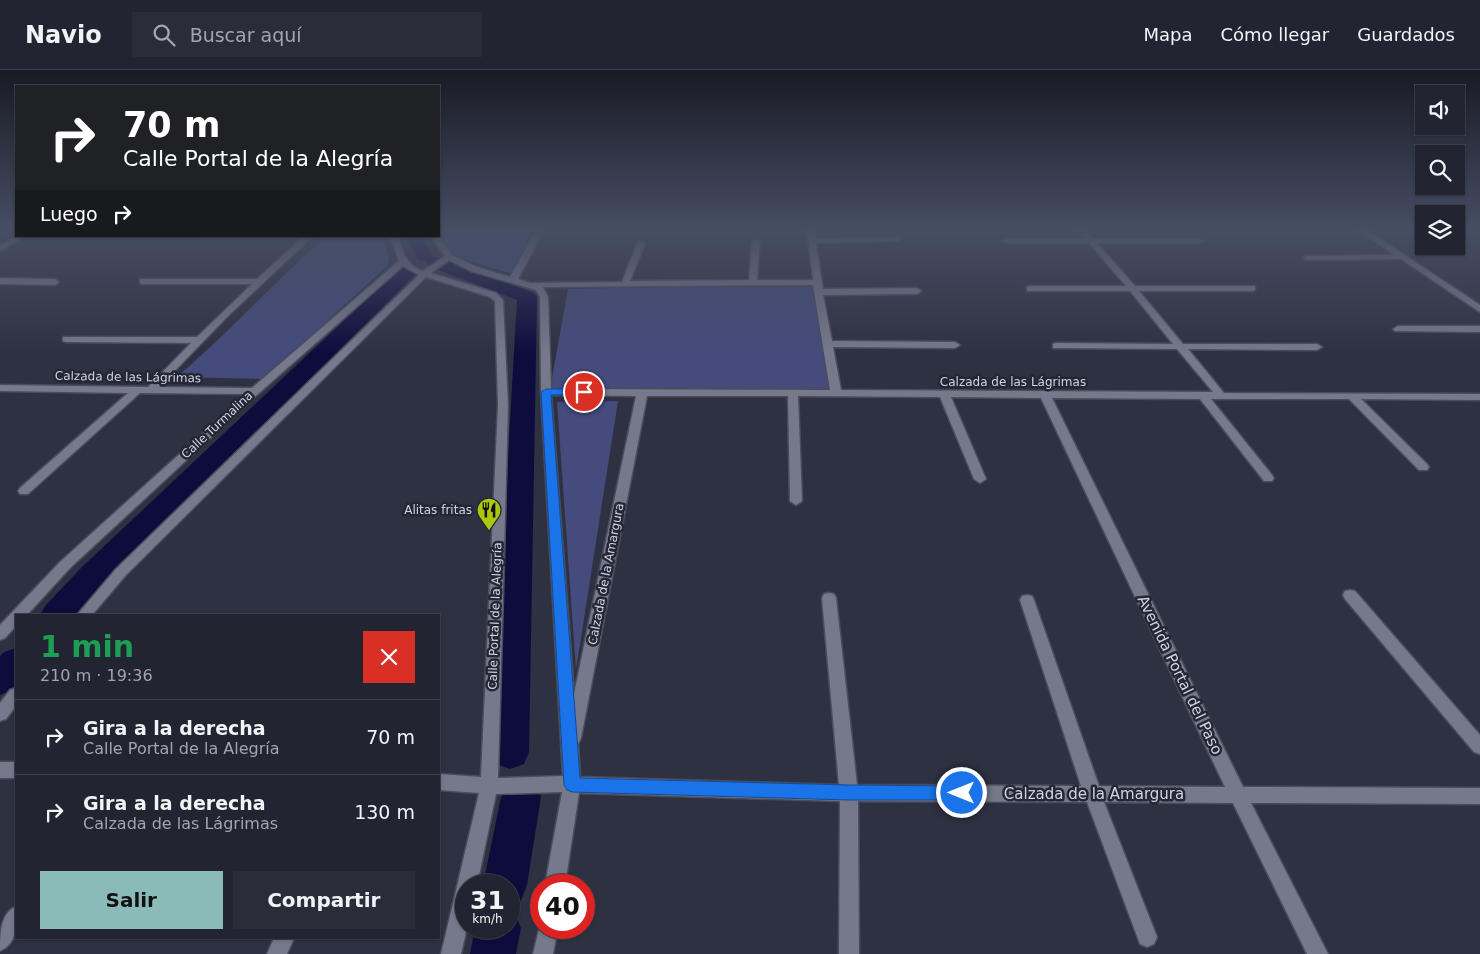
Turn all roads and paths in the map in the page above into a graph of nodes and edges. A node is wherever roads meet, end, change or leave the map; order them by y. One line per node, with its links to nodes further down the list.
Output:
1 (271, 271): 17 (street)
2 (392, 271): 39 (street, Calle Turmalina)
3 (416, 271): 12 (street, Calle Portal de la Alegría)
4 (428, 271): 12 (street)
5 (482, 271): 14 (street)
6 (518, 271): 14 (street)
7 (630, 271): 19 (street)
8 (754, 271): 18 (street)
9 (815, 271): 21 (street)
10 (1117, 271): 22 (street)
11 (1423, 271): 26 (street)
12 (424, 274): 59 (street); 70 (street, Calle Portal de la Alegría)
13 (0, 280): 16 (street)
14 (513, 280): 20 (street)
15 (143, 281): 17 (street)
16 (55, 282)
17 (259, 282): 30 (street)
18 (753, 283): 19 (street); 21 (street)
19 (625, 284): 20 (street)
20 (527, 285): 40 (street)
21 (817, 287): 25 (street); 31 (street)
22 (1132, 288): 23 (street); 24 (street); 35 (street)
23 (1252, 288)
24 (1030, 289)
25 (917, 291)
26 (1480, 310)
27 (1398, 329): 28 (street)
28 (1480, 329)
29 (66, 339): 30 (street)
30 (201, 340): 38 (street)
31 (828, 344): 32 (street); 43 (street)
32 (955, 345)
33 (1056, 346): 35 (street)
34 (1317, 347): 35 (street)
35 (1181, 348): 47 (street)
36 (0, 388): 37 (street, Calzada de las Lágrimas)
37 (138, 389): 38 (street, Calzada de las Lágrimas); 53 (street)
38 (151, 389): 39 (street, Calzada de las Lágrimas)
39 (255, 390): 58 (street, Calle Turmalina)
40 (546, 392): 41 (street, Calzada de las Lágrimas); 65 (street)
41 (642, 393): 42 (street, Calzada de las Lágrimas); 65 (street, Calzada de la Amargura)
42 (792, 394): 43 (street, Calzada de las Lágrimas); 54 (street)
43 (836, 394): 44 (street, Calzada de las Lágrimas)
44 (944, 394): 45 (street, Calzada de las Lágrimas); 51 (street)
45 (1045, 395): 46 (street, Calzada de las Lágrimas); 73 (street, Avenida Portal del Paso)
46 (1203, 396): 47 (street, Calzada de las Lágrimas); 52 (street)
47 (1221, 396): 48 (street, Calzada de las Lágrimas)
48 (1352, 397): 49 (street, Calzada de las Lágrimas); 50 (street)
49 (1479, 398)
50 (1424, 467)
51 (980, 478)
52 (1268, 478)
53 (24, 491)
54 (796, 501)
55 (1350, 595): 64 (street)
56 (828, 598): 71 (street)
57 (1027, 600): 72 (street)
58 (19, 614)
59 (85, 614)
60 (15, 618): 61 (street, Calle Turmalina)
61 (0, 634)
62 (15, 696): 63 (street)
63 (0, 714)
64 (1480, 747)
65 (570, 755): 69 (street)
66 (0, 770): 67 (street)
67 (15, 770)
68 (440, 782): 70 (street, Calzada de la Amargura)
69 (572, 785): 70 (street, Calzada de la Amargura); 71 (street, Calzada de la Amargura); 76 (street)
70 (489, 786): 75 (street, Calle Portal de la Alegría)
71 (849, 792): 72 (street, Calzada de la Amargura); 84 (street)
72 (1093, 794): 73 (street, Calzada de la Amargura); 79 (street)
73 (1238, 795): 74 (street, Calzada de la Amargura); 85 (street, Avenida Portal del Paso)
74 (1480, 796)
75 (469, 874)
76 (557, 874)
77 (15, 918): 81 (street)
78 (455, 936): 82 (street, Calle Portal de la Alegría)
79 (1148, 936)
80 (546, 939): 83 (street)
81 (0, 941)
82 (451, 954)
83 (543, 954)
84 (849, 954)
85 (1318, 954)

